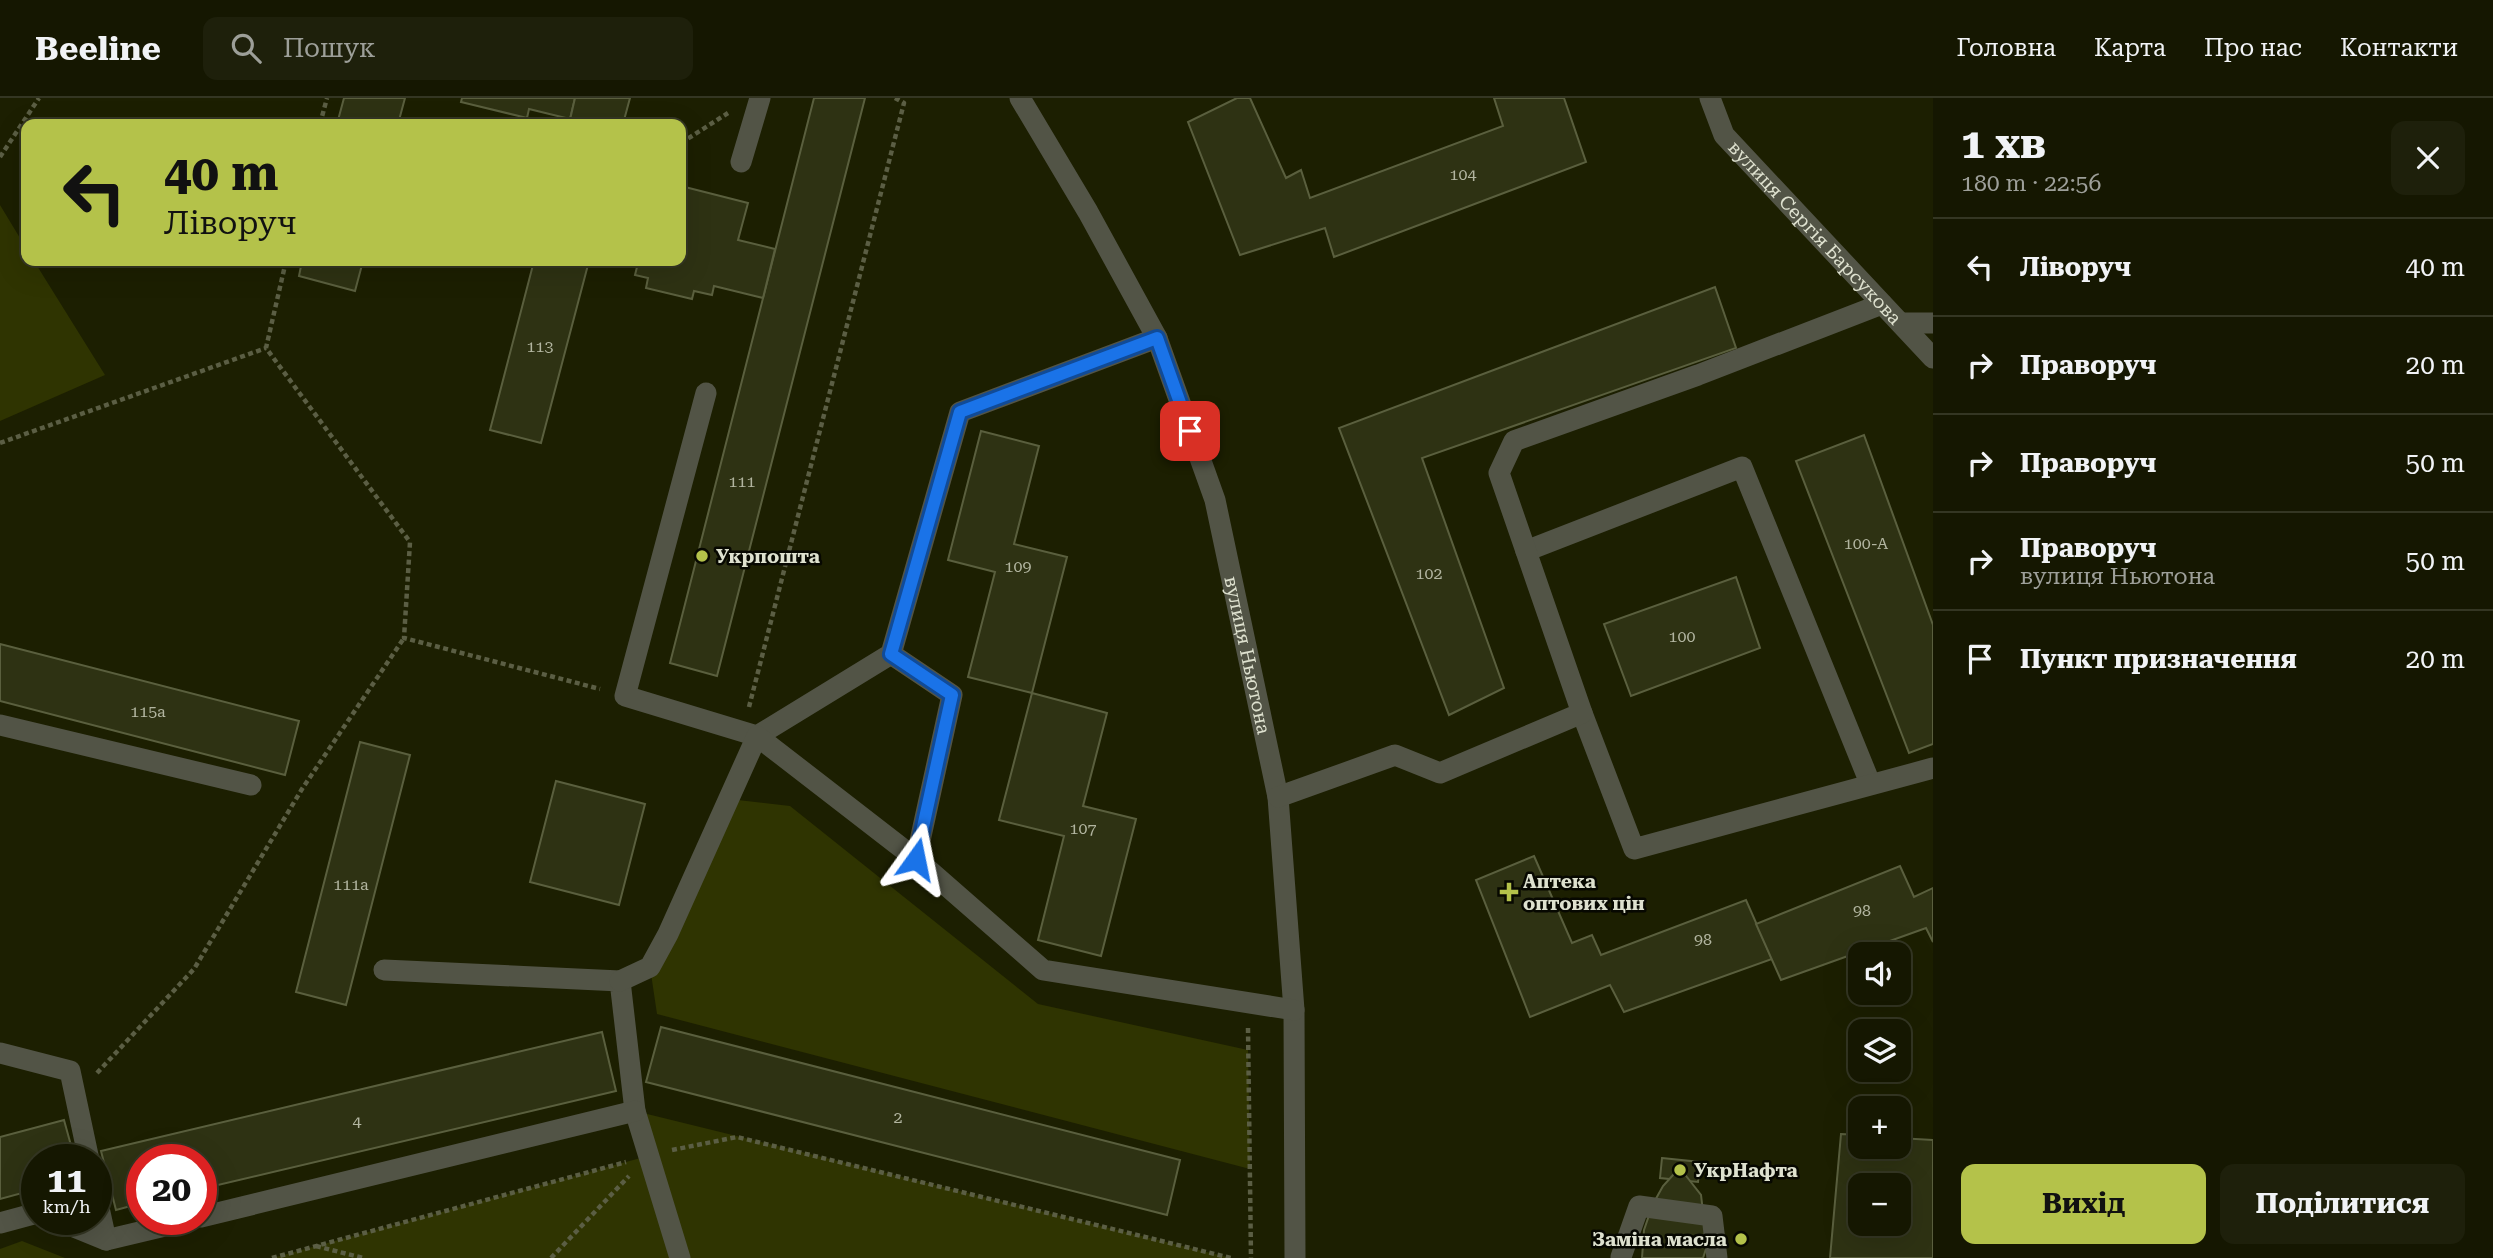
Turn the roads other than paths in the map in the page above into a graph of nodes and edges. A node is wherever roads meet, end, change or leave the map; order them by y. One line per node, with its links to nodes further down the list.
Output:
1 (760, 98): 4 (street)
2 (1020, 98): 8 (street, вулиця Ньютона)
3 (1710, 98): 5 (street, вулиця Сергія Барсукова)
4 (741, 162)
5 (1882, 304): 6 (street, вулиця Сергія Барсукова); 11 (street)
6 (1901, 323): 7 (street); 9 (street, вулиця Сергія Барсукова)
7 (1933, 323)
8 (1157, 338): 12 (street); 19 (street, вулиця Ньютона)
9 (1933, 358)
10 (706, 393): 15 (street)
11 (1526, 551): 13 (street); 17 (street)
12 (891, 654): 15 (street); 20 (street)
13 (1581, 713): 17 (street); 19 (street)
14 (0, 725): 18 (street)
15 (750, 734): 20 (street); 22 (street)
16 (1933, 768): 17 (street)
17 (1870, 783)
18 (251, 785)
19 (1278, 796): 23 (street, вулиця Ньютона)
20 (916, 859): 23 (street)
21 (384, 970): 22 (street)
22 (620, 981): 25 (street)
23 (1294, 1010): 35 (street, вулиця Ньютона)
24 (0, 1053): 26 (street)
25 (635, 1111): 27 (street); 34 (street)
26 (86, 1144)
27 (217, 1213)
28 (21, 1217): 29 (street)
29 (0, 1223)
30 (94, 1235): 33 (street)
31 (105, 1235): 33 (street)
32 (127, 1235): 33 (street)
33 (106, 1240)
34 (680, 1258)
35 (1295, 1258)
36 (1622, 1258): 37 (street)
37 (1717, 1258)

